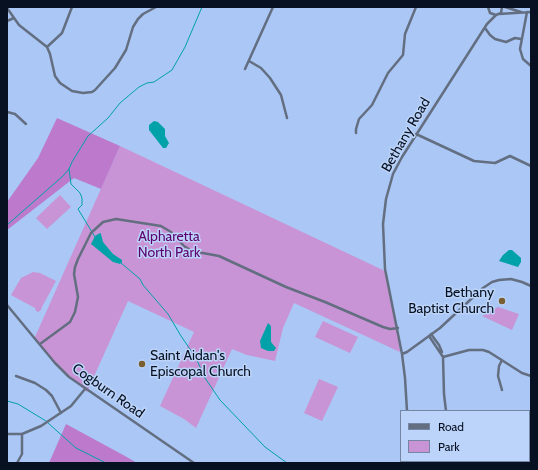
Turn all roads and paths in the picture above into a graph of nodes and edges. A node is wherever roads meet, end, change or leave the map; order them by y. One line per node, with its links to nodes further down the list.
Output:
1 (72, 7): 17 (street)
2 (156, 7): 17 (street)
3 (273, 7): 18 (street)
4 (416, 7): 24 (street)
5 (485, 7): 8 (street)
6 (504, 7): 9 (street); 11 (street, Bethany Road)
7 (7, 8): 12 (street)
8 (488, 10): 11 (street); 14 (street)
9 (525, 12): 10 (street); 11 (street); 16 (street)
10 (531, 12)
11 (497, 14): 14 (street, Bethany Road)
12 (14, 18): 13 (street); 17 (street)
13 (7, 21)
14 (488, 24): 15 (street, Bethany Road)
15 (485, 28): 16 (street); 25 (street, Bethany Road)
16 (522, 39): 19 (street)
17 (47, 47)
18 (249, 61): 20 (street); 22 (street)
19 (531, 66)
20 (245, 69)
21 (7, 112): 23 (street)
22 (286, 118)
23 (26, 124)
24 (356, 133)
25 (416, 134): 26 (street); 29 (street, Bethany Road)
26 (531, 166)
27 (531, 286): 30 (street)
28 (7, 305): 31 (street, Cogburn Road)
29 (398, 328): 31 (street); 32 (street, Bethany Road)
30 (430, 335): 32 (street); 33 (street)
31 (40, 344): 37 (street, Cogburn Road)
32 (402, 354): 39 (street, Bethany Road)
33 (443, 355): 34 (street); 40 (street)
34 (502, 360): 36 (street); 38 (street)
35 (16, 376): 41 (street)
36 (531, 376)
37 (85, 389): 41 (street); 45 (street, Cogburn Road)
38 (502, 390)
39 (407, 410)
40 (446, 410)
41 (61, 414): 43 (street)
42 (7, 434): 43 (street)
43 (22, 434): 44 (street)
44 (17, 463)
45 (194, 463)

